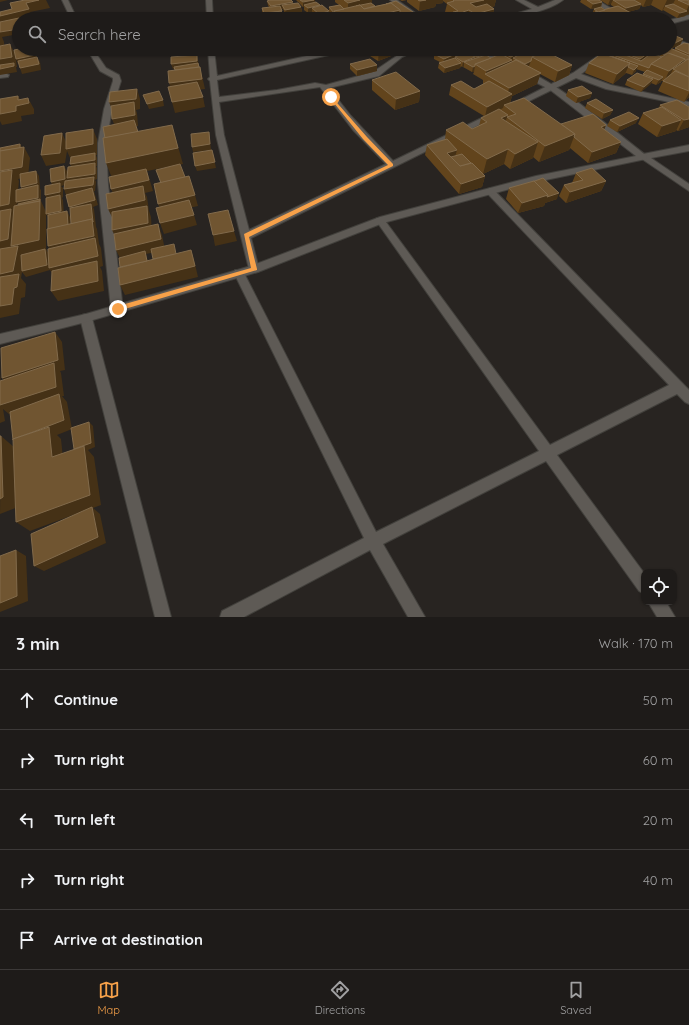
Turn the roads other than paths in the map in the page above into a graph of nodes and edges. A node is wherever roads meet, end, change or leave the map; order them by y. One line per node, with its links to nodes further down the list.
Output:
1 (65, 0): 8 (street)
2 (209, 0): 9 (street)
3 (393, 0): 10 (street)
4 (519, 0): 7 (street)
5 (560, 0): 7 (street)
6 (593, 0): 12 (street)
7 (538, 9): 11 (street)
8 (71, 12)
9 (210, 12)
10 (411, 12)
11 (526, 12)
12 (614, 12)
13 (689, 17): 14 (street)
14 (677, 20)
15 (677, 42): 16 (street)
16 (689, 46)
17 (95, 56): 38 (street)
18 (211, 56): 24 (street)
19 (316, 56): 24 (street)
20 (400, 56): 25 (street)
21 (491, 56): 26 (street)
22 (602, 56): 23 (street)
23 (576, 75): 26 (street); 28 (street)
24 (212, 79): 27 (street)
25 (325, 87): 27 (street); 31 (street)
26 (552, 87): 30 (street); 31 (street)
27 (214, 100): 35 (street)
28 (689, 104)
29 (689, 148): 30 (street)
30 (643, 157): 32 (street); 33 (street)
31 (392, 165): 35 (street)
32 (689, 188)
33 (490, 191): 34 (street); 41 (street)
34 (380, 220): 36 (street); 43 (street)
35 (246, 236): 36 (street)
36 (254, 269): 37 (street)
37 (239, 273): 38 (street); 44 (street)
38 (118, 309): 39 (street)
39 (86, 318): 40 (street); 47 (street)
40 (0, 339)
41 (678, 387): 42 (street); 43 (street)
42 (689, 398)
43 (549, 453): 44 (street); 45 (street)
44 (373, 541): 48 (street); 49 (street)
45 (641, 582)
46 (658, 605): 50 (street)
47 (163, 617)
48 (228, 617)
49 (417, 617)
50 (667, 617)

